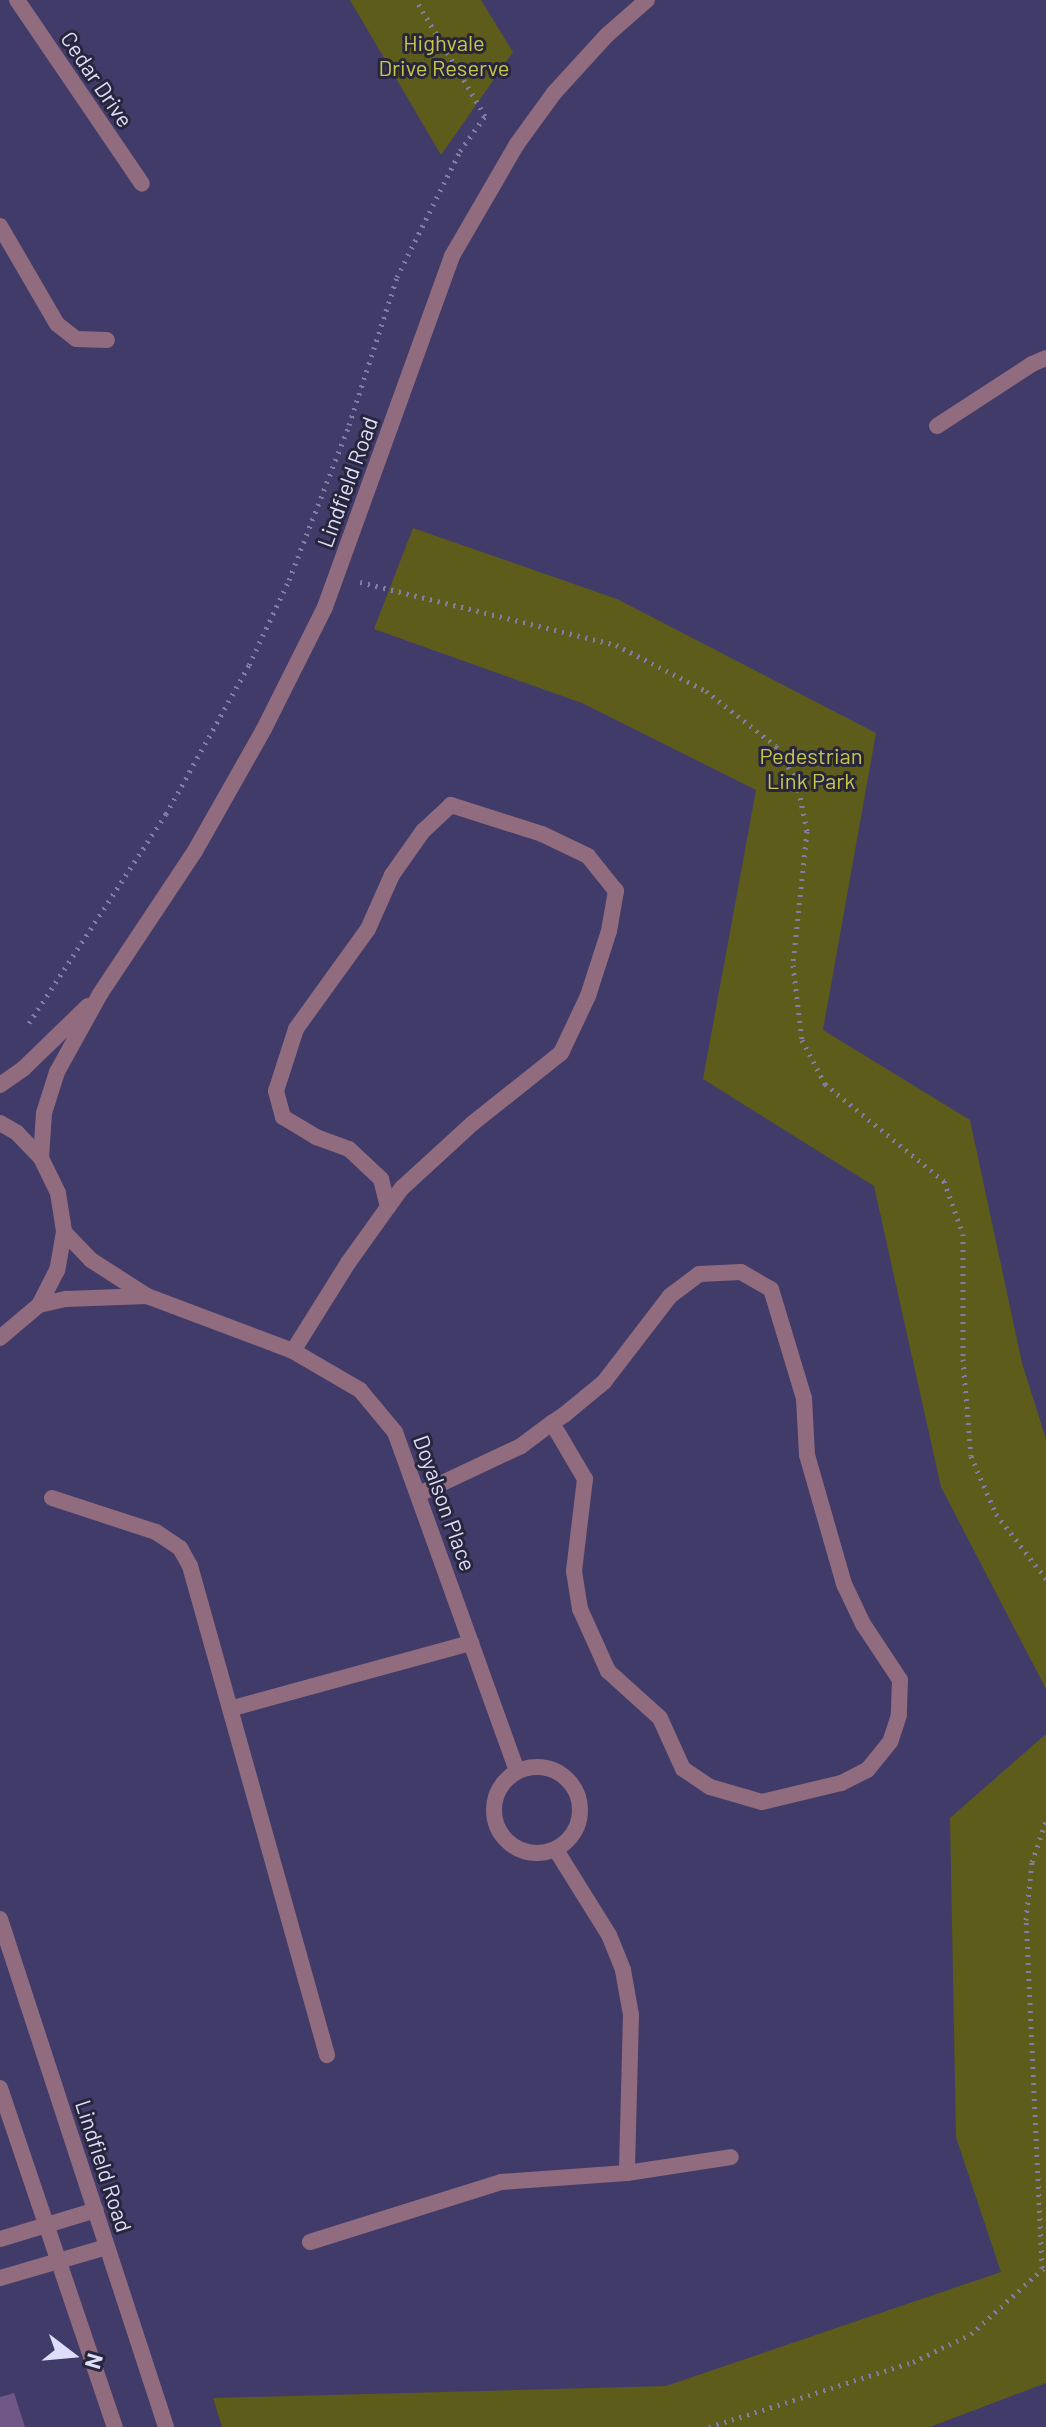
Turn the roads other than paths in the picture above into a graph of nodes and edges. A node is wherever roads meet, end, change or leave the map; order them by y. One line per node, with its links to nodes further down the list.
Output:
1 (17, 0): 3 (street, Cedar Drive)
2 (647, 0): 8 (street, Lindfield Road)
3 (142, 184)
4 (0, 226): 5 (street)
5 (107, 340)
6 (1046, 358): 7 (street)
7 (937, 426)
8 (100, 994): 9 (street, Lindfield Road); 11 (street, Lindfield Road)
9 (0, 1085)
10 (0, 1123): 11 (street)
11 (41, 1158): 13 (street)
12 (388, 1207): 12 (street); 17 (street)
13 (64, 1232): 14 (street, Doyalson Place); 15 (street)
14 (147, 1296): 15 (street, Doyalson Place); 17 (street, Doyalson Place)
15 (39, 1305): 16 (street)
16 (3, 1340)
17 (293, 1351): 19 (street, Doyalson Place)
18 (552, 1423): 18 (street); 19 (street)
19 (419, 1494): 21 (street, Doyalson Place)
20 (52, 1498): 22 (street)
21 (471, 1643): 22 (street); 23 (street, Doyalson Place)
22 (233, 1708): 26 (street)
23 (517, 1771): 24 (street); 24 (street)
24 (556, 1850): 29 (street)
25 (0, 1919): 30 (street, Lindfield Road)
26 (327, 2055)
27 (0, 2088): 31 (street)
28 (731, 2157): 29 (street)
29 (627, 2173): 33 (street)
30 (96, 2210): 31 (street); 34 (street, Lindfield Road)
31 (46, 2223): 32 (street); 35 (street)
32 (0, 2239)
33 (310, 2242)
34 (107, 2247): 35 (street); 38 (street, Lindfield Road)
35 (60, 2262): 36 (street); 37 (street)
36 (0, 2278)
37 (115, 2427)
38 (166, 2427)

